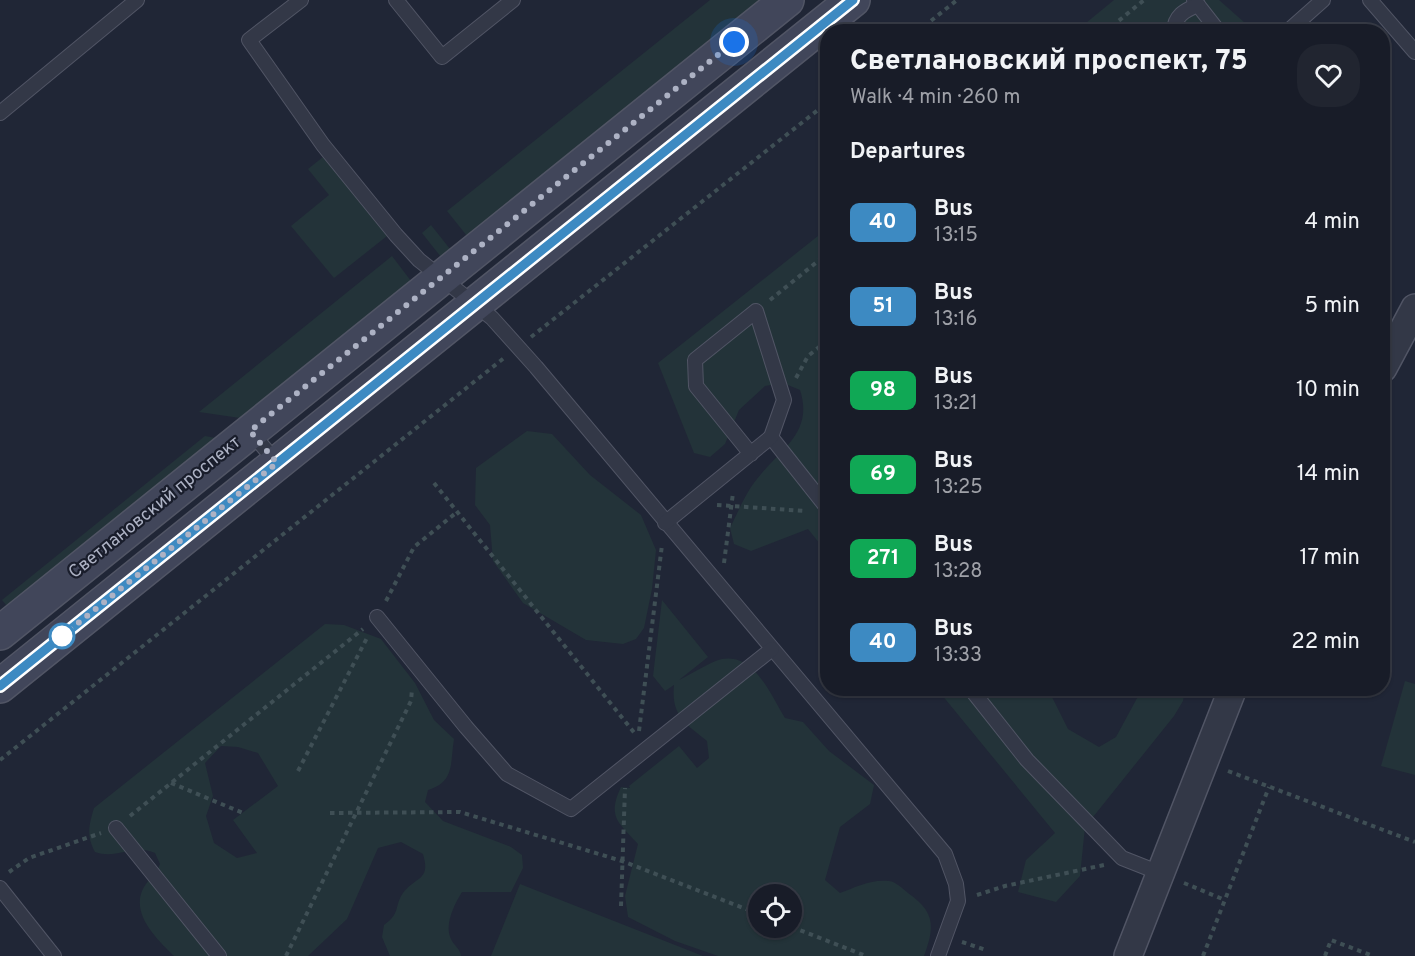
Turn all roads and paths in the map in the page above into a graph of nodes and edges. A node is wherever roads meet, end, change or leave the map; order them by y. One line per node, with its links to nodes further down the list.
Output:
1 (137, 0): 21 (lane)
2 (301, 0): 23 (lane)
3 (396, 0): 4 (lane)
4 (513, 0)
5 (787, 0): 23 (main road, Светлановский проспект)
6 (853, 0): 12 (main road)
7 (957, 0): 13 (path)
8 (1144, 0): 14 (path)
9 (1323, 0): 17 (lane)
10 (1370, 0): 19 (lane)
11 (1196, 3): 15 (lane); 16 (lane)
12 (823, 24)
13 (927, 24)
14 (1115, 24)
15 (1174, 24)
16 (1213, 24)
17 (1296, 24)
18 (820, 27): 24 (main road)
19 (1415, 52)
20 (820, 108): 28 (path)
21 (0, 113)
22 (820, 259): 26 (path)
23 (441, 277): 24 (lane); 31 (main road, Светлановский проспект)
24 (475, 304): 28 (lane); 34 (main road)
25 (1415, 308): 29 (street)
26 (756, 311): 30 (lane); 33 (lane)
27 (820, 346): 30 (path)
28 (517, 348): 42 (lane); 51 (path)
29 (1390, 355)
30 (784, 400): 32 (lane)
31 (250, 431): 34 (lane); 45 (main road, Светлановский проспект)
32 (771, 437): 33 (lane); 37 (lane)
33 (751, 454): 35 (lane)
34 (277, 463): 48 (main road)
35 (737, 465): 38 (lane); 39 (path)
36 (434, 483): 41 (path)
37 (820, 499)
38 (689, 503): 39 (path); 42 (lane)
39 (731, 506): 40 (path); 43 (path)
40 (806, 511)
41 (457, 512): 42 (path); 44 (path)
42 (665, 523): 43 (lane)
43 (721, 589): 46 (lane)
44 (377, 617): 47 (lane); 54 (path); 55 (path)
45 (0, 633)
46 (772, 649): 52 (lane); 68 (lane)
47 (414, 662): 52 (lane); 59 (path)
48 (0, 686)
49 (976, 696): 64 (lane)
50 (1230, 696): 64 (street)
51 (0, 760)
52 (626, 767): 62 (path)
53 (1224, 770): 56 (path)
54 (298, 771)
55 (171, 783): 57 (path); 60 (path)
56 (1269, 787): 61 (path); 67 (path)
57 (243, 813)
58 (330, 813): 59 (path)
59 (356, 813): 62 (path); 74 (path)
60 (116, 828): 65 (path); 73 (lane)
61 (1415, 842)
62 (622, 861): 69 (path); 70 (path)
63 (1110, 864): 68 (path)
64 (1170, 877): 67 (path); 77 (street)
65 (0, 879)
66 (0, 888): 72 (lane)
67 (1226, 900): 78 (path)
68 (958, 901): 76 (lane)
69 (621, 906)
70 (748, 910)
71 (802, 931): 75 (path)
72 (54, 956)
73 (219, 956)
74 (286, 956)
75 (866, 956)
76 (938, 956)
77 (1128, 956)
78 (1203, 956)
79 (1324, 956): 80 (path)
80 (1373, 956)

